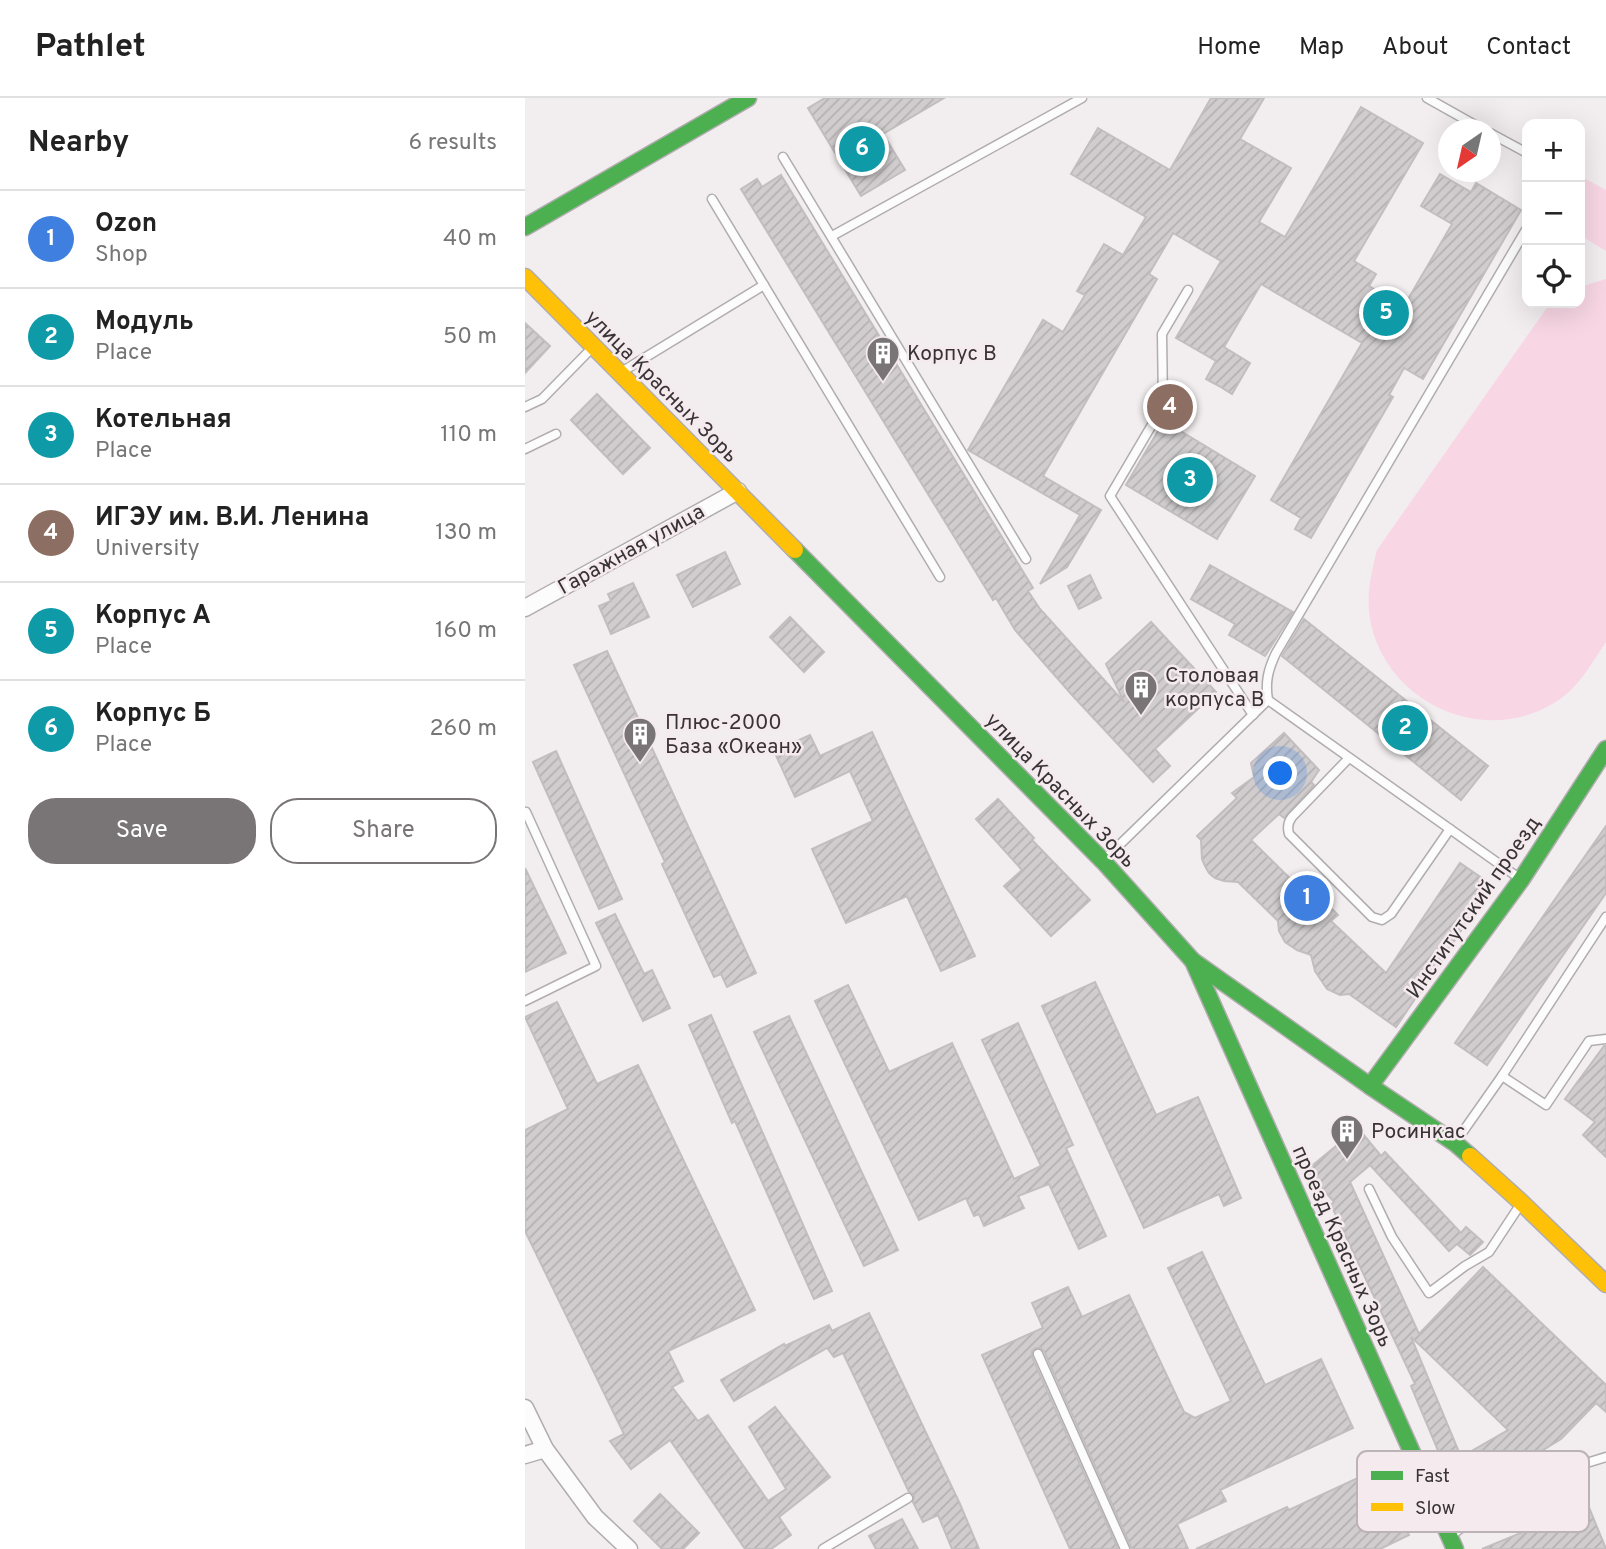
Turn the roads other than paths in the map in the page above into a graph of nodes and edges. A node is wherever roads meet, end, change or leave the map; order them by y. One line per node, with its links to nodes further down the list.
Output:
1 (748, 98): 9 (street)
2 (1082, 98): 10 (lane)
3 (1427, 98): 4 (lane)
4 (1464, 119)
5 (1501, 139): 6 (lane)
6 (1522, 150)
7 (783, 157): 10 (lane)
8 (712, 199): 13 (lane)
9 (525, 227)
10 (832, 236): 21 (lane)
11 (1522, 236): 24 (lane)
12 (525, 277): 15 (street, улица Красных Зорь)
13 (764, 285): 16 (lane); 22 (lane)
14 (1188, 290): 25 (lane)
15 (594, 346): 16 (street, улица Красных Зорь); 17 (lane)
16 (620, 372): 20 (street, улица Красных Зорь)
17 (525, 407)
18 (556, 434): 19 (lane)
19 (525, 449)
20 (738, 491): 23 (street, Гаражная улица); 30 (street, улица Красных Зорь)
21 (1026, 559)
22 (940, 577)
23 (525, 608)
24 (1268, 700): 25 (lane); 27 (lane)
25 (1253, 715): 30 (lane)
26 (1606, 749): 31 (street, Институтский проезд)
27 (1349, 758): 29 (lane); 29 (lane)
28 (526, 812): 34 (lane)
29 (1450, 830): 31 (lane)
30 (1103, 861): 33 (street, улица Красных Зорь)
31 (1521, 880): 37 (street, Институтский проезд)
32 (1606, 917): 36 (lane)
33 (1193, 961): 37 (street, улица Красных Зорь); 45 (street, проезд Красных Зорь)
34 (525, 1001)
35 (1606, 1040): 36 (lane)
36 (1502, 1076): 38 (lane)
37 (1370, 1086): 38 (street, улица Красных Зорь)
38 (1455, 1143): 40 (street, улица Красных Зорь)
39 (1369, 1189): 40 (lane)
40 (1521, 1203): 41 (street, улица Красных Зорь)
41 (1606, 1284)
42 (1038, 1354): 52 (lane)
43 (525, 1408): 44 (street)
44 (545, 1449): 46 (street); 50 (street)
45 (1411, 1451)
46 (525, 1455)
47 (1606, 1457): 48 (lane)
48 (1589, 1462)
49 (908, 1498): 51 (lane)
50 (629, 1549)
51 (823, 1549)
52 (1125, 1549)

